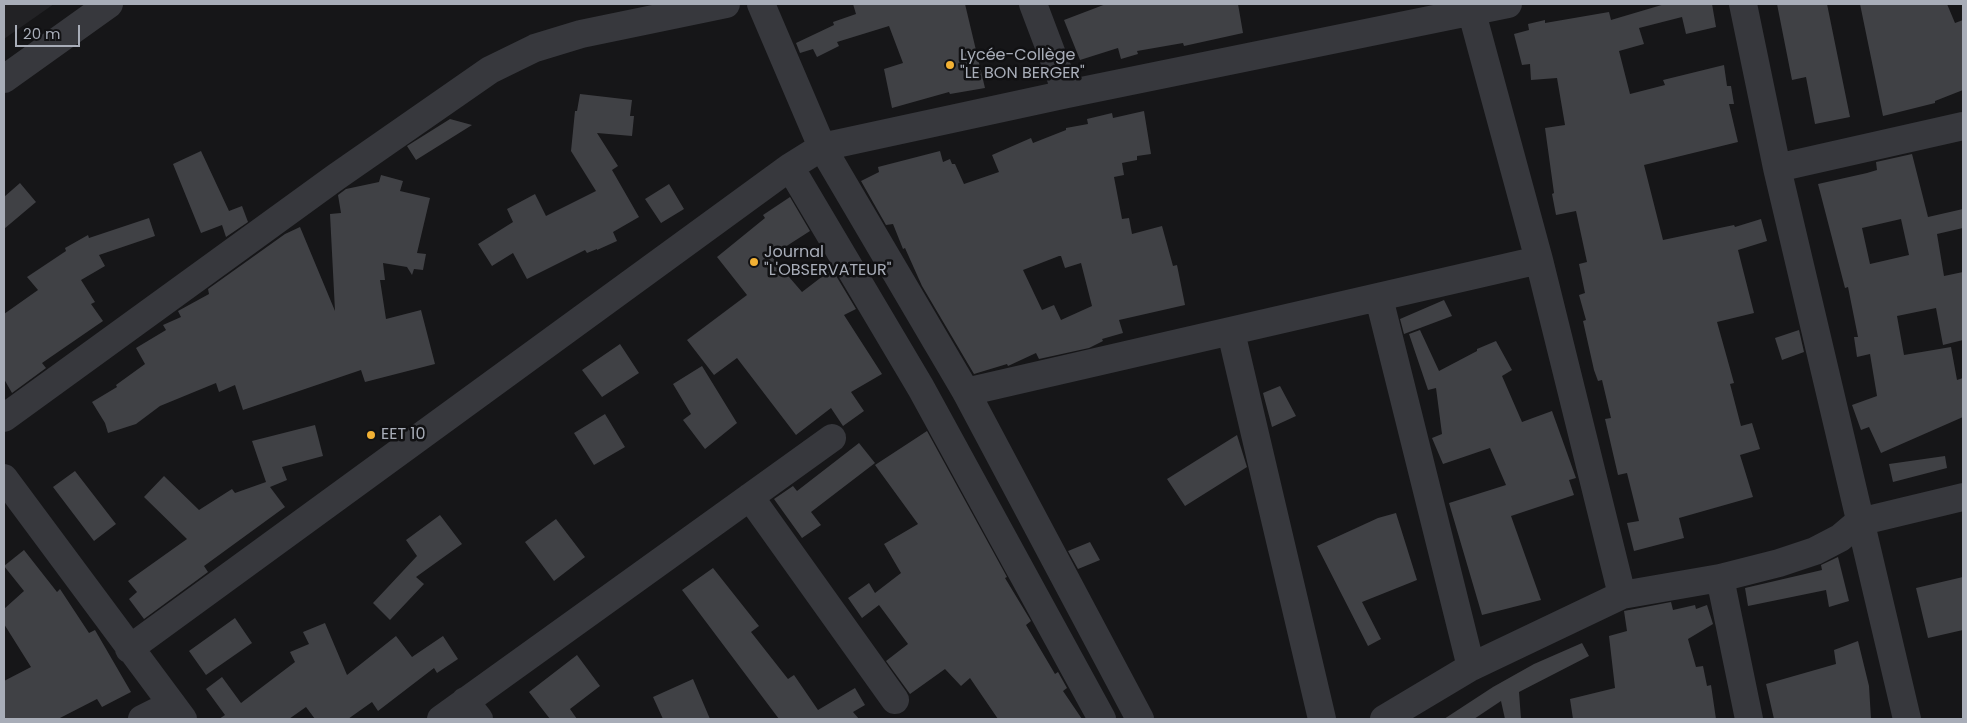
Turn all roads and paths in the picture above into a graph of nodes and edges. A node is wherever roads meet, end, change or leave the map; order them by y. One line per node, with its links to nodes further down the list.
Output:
1 (109, 4): 8 (street)
2 (726, 4): 18 (street)
3 (761, 4): 11 (street)
4 (1033, 4): 9 (street)
5 (1508, 4): 7 (street)
6 (1743, 4): 13 (street)
7 (1472, 13): 9 (street); 14 (street)
8 (4, 79)
9 (1067, 94): 11 (street)
10 (1963, 126): 13 (street)
11 (822, 147): 12 (street); 17 (street)
12 (790, 167): 27 (street); 28 (street)
13 (1777, 168): 23 (street)
14 (1538, 260): 15 (street); 25 (street)
15 (1379, 298): 16 (street); 29 (street)
16 (1231, 332): 17 (street); 37 (street)
17 (966, 392): 26 (street)
18 (4, 418)
19 (832, 438): 21 (street)
20 (4, 478): 28 (street)
21 (750, 497): 30 (street); 31 (street)
22 (1963, 497): 23 (street)
23 (1859, 522): 24 (street); 40 (street)
24 (1720, 578): 25 (street); 39 (street)
25 (1622, 595): 29 (street)
26 (1077, 598): 27 (street); 36 (street)
27 (1045, 615): 35 (street)
28 (129, 649): 32 (street)
29 (1471, 666): 38 (street)
30 (895, 700)
31 (472, 710): 34 (street)
32 (177, 712): 33 (street)
33 (142, 719)
34 (441, 719)
35 (1102, 719)
36 (1140, 719)
37 (1322, 719)
38 (1384, 719)
39 (1749, 719)
40 (1907, 719)

